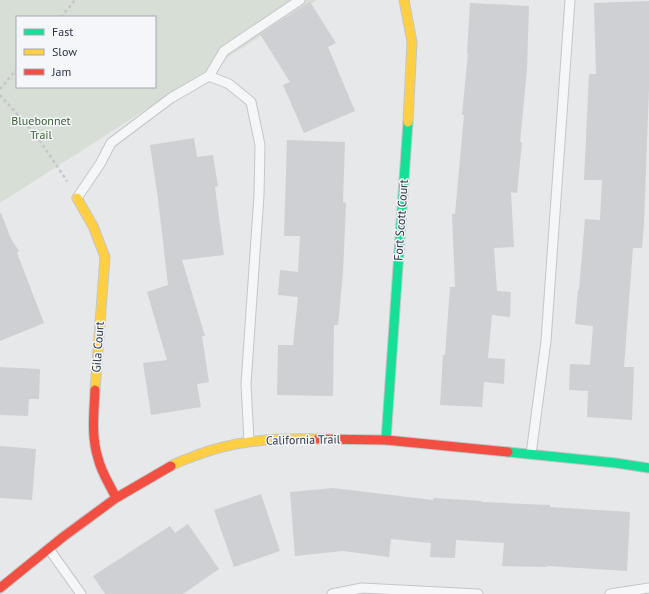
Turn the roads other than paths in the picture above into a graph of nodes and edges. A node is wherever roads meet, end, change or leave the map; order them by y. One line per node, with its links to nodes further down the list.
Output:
1 (300, 0): 4 (lane)
2 (404, 0): 6 (street, Fort Scott Court)
3 (570, 0): 8 (lane)
4 (209, 76): 5 (lane); 7 (lane)
5 (77, 198): 10 (street, Gila Court)
6 (386, 440): 7 (street, California Trail); 8 (street, California Trail)
7 (249, 441): 10 (street, California Trail)
8 (531, 454): 9 (street, California Trail)
9 (649, 468)
10 (116, 498): 11 (street, California Trail)
11 (49, 549): 12 (street, California Trail); 14 (lane)
12 (0, 588)
13 (649, 588): 17 (lane)
14 (80, 594)
15 (332, 594): 16 (lane)
16 (478, 594)
17 (610, 594)

